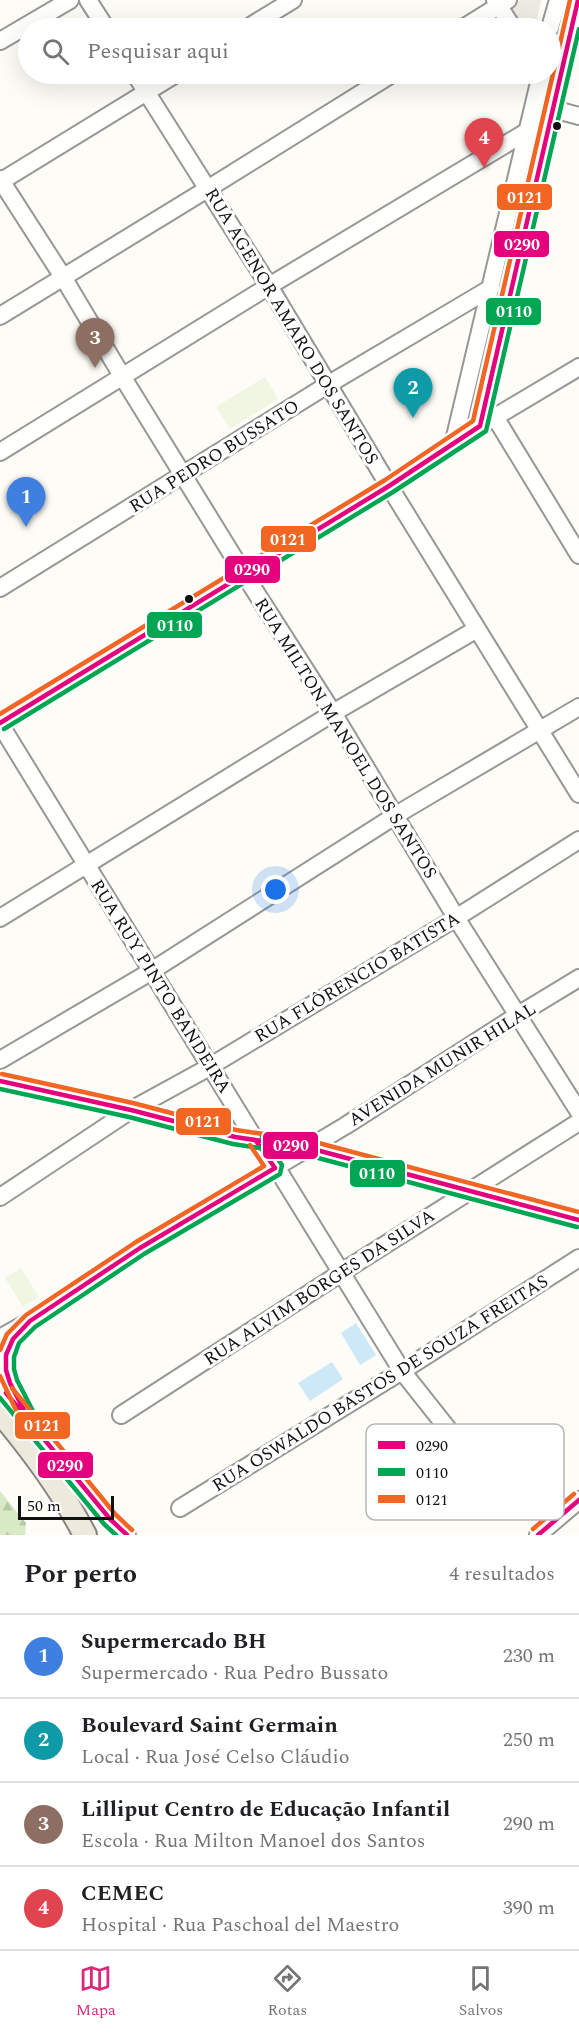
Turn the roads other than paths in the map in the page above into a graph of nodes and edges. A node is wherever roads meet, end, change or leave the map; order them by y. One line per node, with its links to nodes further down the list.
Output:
1 (70, 0): 7 (street)
2 (88, 0): 8 (street)
3 (293, 0): 9 (street)
4 (558, 0): 12 (street)
5 (578, 0): 15 (street)
6 (501, 2): 10 (street); 11 (street)
7 (39, 18)
8 (100, 18)
9 (264, 18)
10 (478, 18)
11 (508, 18)
12 (553, 18)
13 (18, 30): 14 (street)
14 (0, 41)
15 (561, 74)
16 (142, 84): 21 (street, RUA AGENOR AMARO DOS SANTOS)
17 (159, 84): 21 (street)
18 (376, 84): 26 (street)
19 (537, 84): 24 (street)
20 (559, 84): 22 (street)
21 (147, 91): 25 (street); 26 (street, RUA AGENOR AMARO DOS SANTOS)
22 (553, 109): 23 (street); 36 (street)
23 (579, 116)
24 (526, 132): 28 (street); 29 (street)
25 (0, 181): 27 (street, RUA MILTON MANOEL DOS SANTOS)
26 (209, 188): 27 (street); 28 (street, RUA AGENOR AMARO DOS SANTOS)
27 (63, 277): 30 (street); 32 (street, RUA MILTON MANOEL DOS SANTOS)
28 (269, 286): 32 (street); 33 (street, RUA AGENOR AMARO DOS SANTOS)
29 (490, 288): 33 (street, RUA PEDRO BUSSATO); 34 (street)
30 (0, 316)
31 (579, 367): 35 (street)
32 (122, 376): 38 (street); 39 (street, RUA MILTON MANOEL DOS SANTOS)
33 (329, 384): 39 (street, RUA PEDRO BUSSATO); 40 (street, RUA AGENOR AMARO DOS SANTOS)
34 (466, 384): 36 (street); 37 (street)
35 (495, 417): 36 (street); 41 (street)
36 (480, 426): 37 (street)
37 (453, 446): 40 (street)
38 (0, 452)
39 (184, 475): 42 (street, RUA MILTON MANOEL DOS SANTOS); 43 (street, RUA PEDRO BUSSATO)
40 (389, 486): 42 (street); 44 (street, RUA AGENOR AMARO DOS SANTOS)
41 (579, 555)
42 (243, 574): 46 (street, RUA MILTON MANOEL DOS SANTOS); 47 (street)
43 (0, 588)
44 (477, 629): 46 (street); 48 (street, RUA AGENOR AMARO DOS SANTOS)
45 (579, 707): 48 (street)
46 (333, 713): 50 (street, RUA MILTON MANOEL DOS SANTOS); 52 (street)
47 (0, 724): 52 (street, RUA RUY PINTO BANDEIRA)
48 (540, 731): 49 (street, RUA AGENOR AMARO DOS SANTOS); 50 (street)
49 (579, 794)
50 (394, 816): 53 (street, RUA MILTON MANOEL DOS SANTOS); 55 (street)
51 (579, 840): 53 (street, RUA FLÔRENCIO BATISTA)
52 (87, 866): 54 (street); 55 (street, RUA RUY PINTO BANDEIRA)
53 (456, 917): 57 (street, RUA MILTON MANOEL DOS SANTOS); 59 (street, RUA FLÔRENCIO BATISTA)
54 (0, 918)
55 (152, 971): 58 (street); 59 (street, RUA RUY PINTO BANDEIRA)
56 (579, 978): 57 (street, AVENIDA MUNIR HILAL)
57 (518, 1015): 62 (street, RUA MILTON MANOEL DOS SANTOS); 65 (street, AVENIDA MUNIR HILAL)
58 (0, 1060)
59 (211, 1066): 61 (street, RUA FLÔRENCIO BATISTA); 64 (street, RUA RUY PINTO BANDEIRA)
60 (0, 1081): 61 (street)
61 (131, 1110): 64 (street); 68 (street, RUA FLÔRENCIO BATISTA)
62 (579, 1112)
63 (579, 1122): 67 (street, RUA ALVIM BORGES DA SILVA)
64 (256, 1141): 65 (street); 66 (street, RUA RUY PINTO BANDEIRA)
65 (309, 1148): 66 (street, AVENIDA MUNIR HILAL); 67 (street)
66 (275, 1168): 71 (street, RUA RUY PINTO BANDEIRA); 72 (street, AVENIDA MUNIR HILAL)
67 (469, 1191): 69 (street); 71 (street, RUA ALVIM BORGES DA SILVA)
68 (0, 1197)
69 (579, 1221)
70 (579, 1258): 74 (street, RUA OSWALDO BASTOS DE SOUZA FREITAS)
71 (342, 1273): 74 (street, RUA RUY PINTO BANDEIRA); 77 (street, RUA ALVIM BORGES DA SILVA)
72 (30, 1321): 73 (street, AVENIDA MUNIR HILAL); 78 (street, AVENIDA MUNIR HILAL)
73 (0, 1338)
74 (402, 1371): 79 (street, RUA RUY PINTO BANDEIRA); 83 (street, RUA OSWALDO BASTOS DE SOUZA FREITAS)
75 (0, 1385): 78 (street)
76 (0, 1412): 81 (main road)
77 (121, 1415)
78 (30, 1422): 88 (street)
79 (445, 1424)
80 (0, 1426): 81 (main road)
81 (56, 1494): 86 (main road); 87 (main road)
82 (579, 1500): 84 (street)
83 (180, 1508)
84 (564, 1513)
85 (556, 1520): 89 (street)
86 (73, 1535)
87 (85, 1535)
88 (127, 1535)
89 (538, 1535)

